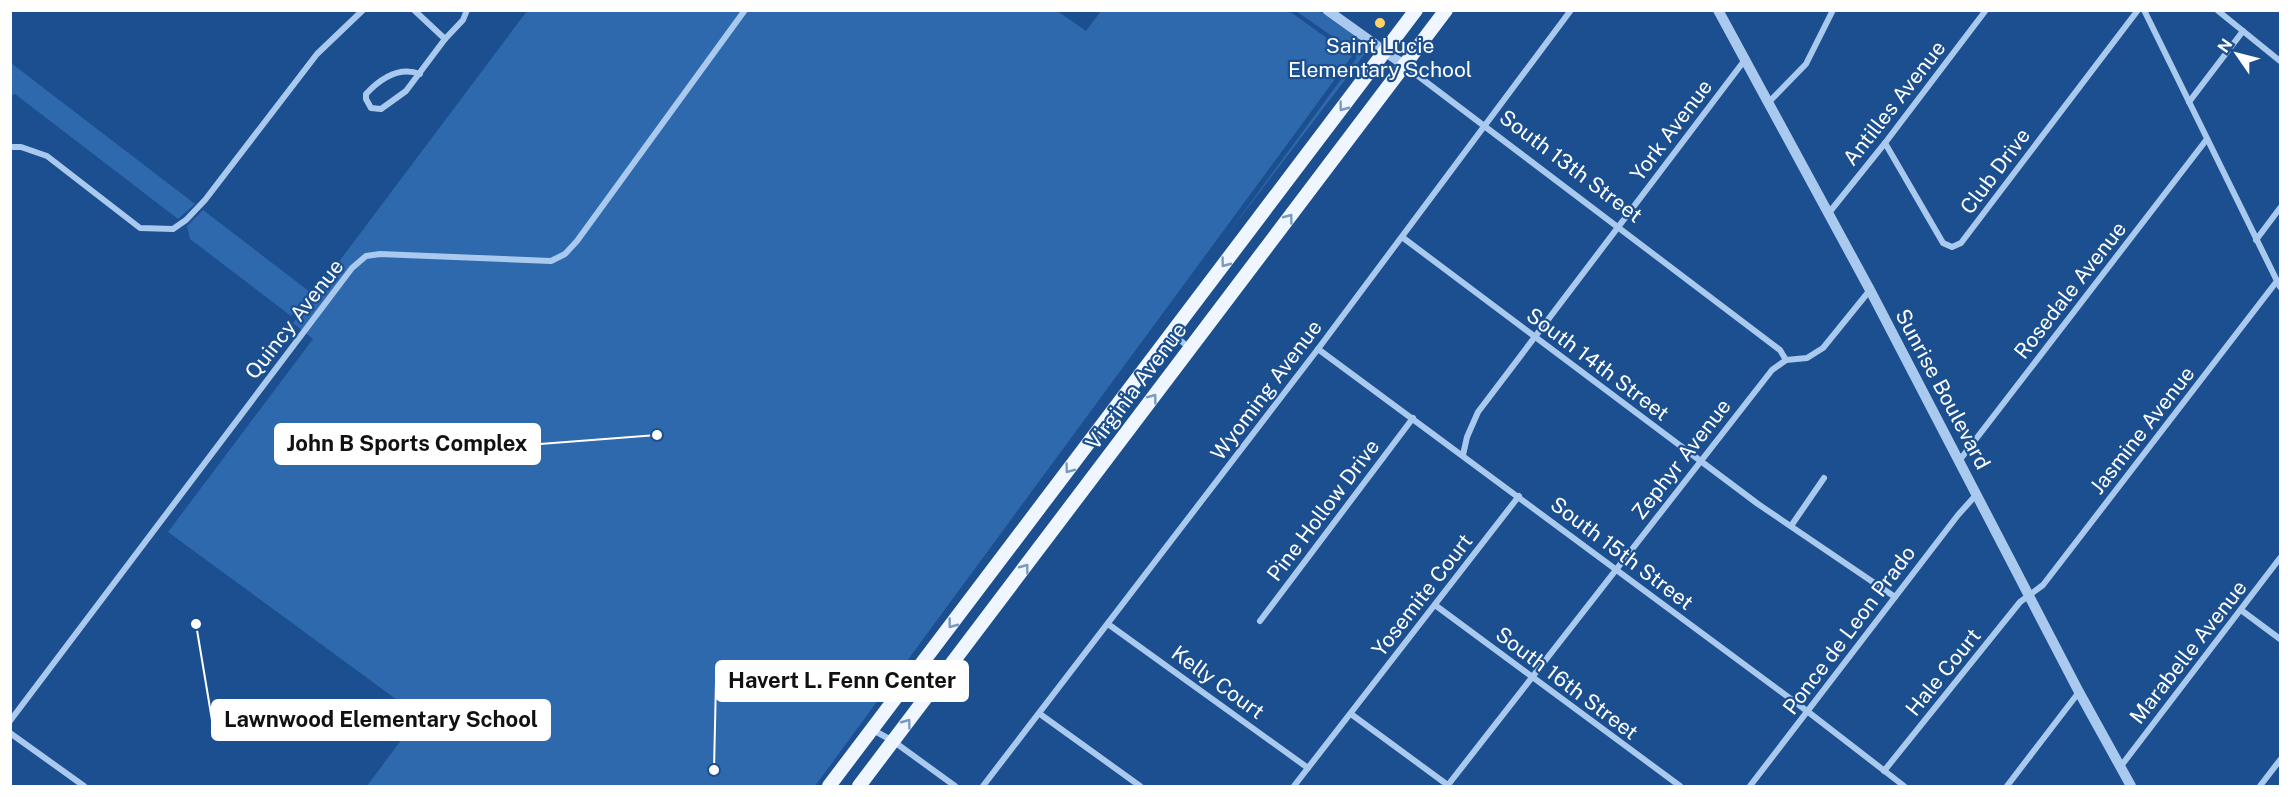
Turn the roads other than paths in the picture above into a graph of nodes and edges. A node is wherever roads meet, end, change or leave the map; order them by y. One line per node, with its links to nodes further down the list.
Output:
1 (363, 10): 27 (street)
2 (414, 10): 16 (street)
3 (467, 10): 16 (street)
4 (745, 10): 62 (street, Quincy Avenue)
5 (1327, 10): 17 (street, South 13th Street)
6 (1416, 10): 17 (main road, Virginia Avenue)
7 (1446, 10): 20 (main road, Virginia Avenue)
8 (1571, 10): 24 (street, Wyoming Avenue)
9 (1718, 10): 18 (street, Sunrise Boulevard)
10 (1833, 10): 23 (street)
11 (1986, 10): 26 (street, Antilles Avenue)
12 (2138, 10): 26 (street, Club Drive)
13 (2144, 10): 22 (street)
14 (2217, 10): 15 (street)
15 (2243, 31): 19 (street); 22 (street)
16 (445, 39): 21 (street)
17 (1385, 52): 20 (street, South 13th Street); 35 (main road, Virginia Avenue, one-way to 35)
18 (1744, 61): 23 (street, Sunrise Boulevard); 30 (street, York Avenue)
19 (2280, 61)
20 (1404, 65): 24 (street, South 13th Street); 37 (main road, Virginia Avenue, one-way to 20)
21 (420, 74): 21 (street)
22 (2189, 102): 25 (street)
23 (1768, 103): 29 (street, Sunrise Boulevard)
24 (1485, 126): 30 (street, South 13th Street); 31 (street, Wyoming Avenue)
25 (2207, 139): 32 (street); 43 (street, Rosedale Avenue)
26 (1885, 143): 29 (street, Antilles Avenue)
27 (10, 147)
28 (2280, 208): 32 (street)
29 (1827, 214): 34 (street, Sunrise Boulevard)
30 (1618, 226): 36 (street, York Avenue); 39 (street, South 13th Street)
31 (1402, 237): 36 (street, South 14th Street); 38 (street, Wyoming Avenue)
32 (2256, 240): 33 (street)
33 (2279, 284): 50 (street, Jasmine Avenue)
34 (1870, 290): 39 (street, Zephyr Avenue); 43 (street, Sunrise Boulevard)
35 (1172, 334): 37 (street); 63 (main road, Virginia Avenue, one-way to 63)
36 (1535, 337): 41 (street, York Avenue); 42 (street, South 14th Street)
37 (1190, 349): 65 (main road, Virginia Avenue, one-way to 37)
38 (1318, 349): 40 (street, South 15th Street); 55 (street, Wyoming Avenue)
39 (1786, 360): 42 (street, Zephyr Avenue)
40 (1413, 418): 41 (street, South 15th Street); 54 (street, Pine Hollow Drive)
41 (1463, 455): 46 (street, South 15th Street)
42 (1700, 461): 47 (street, South 14th Street); 49 (street, Zephyr Avenue)
43 (1959, 461): 45 (street, Sunrise Boulevard)
44 (1824, 478): 47 (street)
45 (1976, 495): 50 (street, Sunrise Boulevard); 51 (street, Ponce de Leon Prado)
46 (1519, 496): 49 (street, South 15th Street); 52 (street, Yosemite Court)
47 (1791, 526): 51 (street, South 14th Street)
48 (2280, 558): 53 (street, Marabelle Avenue)
49 (1616, 570): 57 (street, Zephyr Avenue); 59 (street, South 15th Street)
50 (2029, 595): 58 (street, Sunrise Boulevard); 69 (street, Hale Court)
51 (1895, 597): 59 (street, Ponce de Leon Prado)
52 (1434, 605): 57 (street, South 16th Street); 61 (street, Yosemite Court)
53 (2241, 609): 56 (street); 67 (street, Marabelle Avenue)
54 (1260, 621)
55 (1108, 624): 60 (street, Wyoming Avenue); 68 (street, Kelly Court)
56 (2280, 639)
57 (1532, 677): 77 (street, Zephyr Avenue); 78 (street, South 16th Street)
58 (2079, 692): 67 (street, Sunrise Boulevard); 81 (street)
59 (1808, 711): 69 (street, South 15th Street); 79 (street, Ponce de Leon Prado)
60 (1040, 714): 74 (street, Wyoming Avenue); 75 (street)
61 (1351, 714): 68 (street, Yosemite Court); 77 (street)
62 (10, 721)
63 (872, 729): 65 (street); 71 (main road, Virginia Avenue)
64 (10, 733): 70 (street)
65 (893, 741): 72 (main road, Virginia Avenue); 73 (street)
66 (2280, 760): 83 (street)
67 (2121, 766): 82 (street, Sunrise Boulevard)
68 (1308, 768): 76 (street, Yosemite Court)
69 (1884, 771): 80 (street, South 15th Street)
70 (84, 786)
71 (829, 786)
72 (859, 786)
73 (955, 786)
74 (984, 786)
75 (1140, 786)
76 (1294, 786)
77 (1449, 786)
78 (1680, 786)
79 (1749, 786)
80 (1904, 786)
81 (2007, 786)
82 (2131, 786)
83 (2260, 786)

